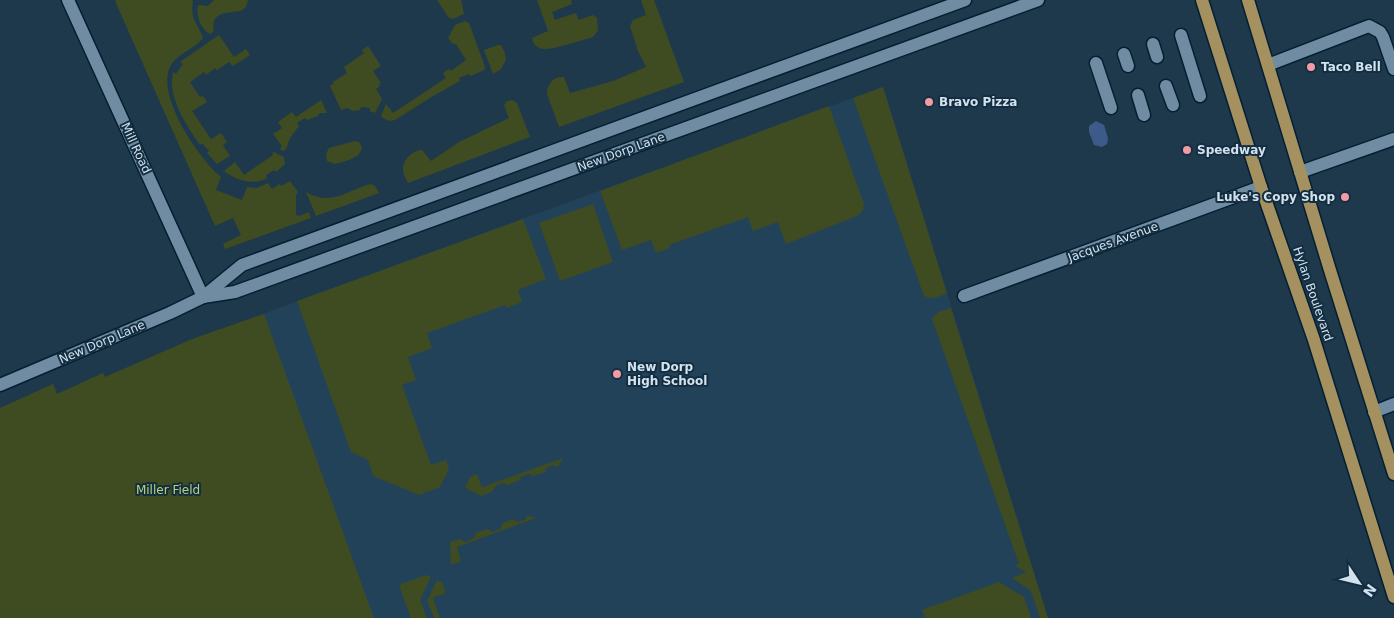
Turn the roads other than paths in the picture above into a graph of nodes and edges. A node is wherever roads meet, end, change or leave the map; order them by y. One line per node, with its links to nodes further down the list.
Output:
1 (68, 0): 22 (street, Mill Road)
2 (965, 0): 22 (street, New Dorp Lane)
3 (1038, 0): 22 (street, New Dorp Lane)
4 (1202, 0): 20 (main road, Hylan Boulevard)
5 (1248, 0): 10 (main road, Hylan Boulevard)
6 (1181, 35): 14 (street)
7 (1153, 44): 8 (street)
8 (1157, 57)
9 (1096, 63): 16 (street)
10 (1268, 65): 11 (street); 19 (main road, Hylan Boulevard)
11 (1394, 69)
12 (1166, 86): 15 (street)
13 (1138, 95): 17 (street)
14 (1200, 96)
15 (1172, 105)
16 (1111, 108)
17 (1144, 115)
18 (1394, 139): 19 (street)
19 (1300, 172): 25 (main road, Hylan Boulevard)
20 (1261, 187): 21 (street, Jacques Avenue); 27 (main road, Hylan Boulevard)
21 (964, 296)
22 (202, 297): 23 (street, New Dorp Lane)
23 (0, 386)
24 (1394, 404): 25 (street)
25 (1374, 412): 26 (main road, Hylan Boulevard)
26 (1394, 474)
27 (1394, 597)

